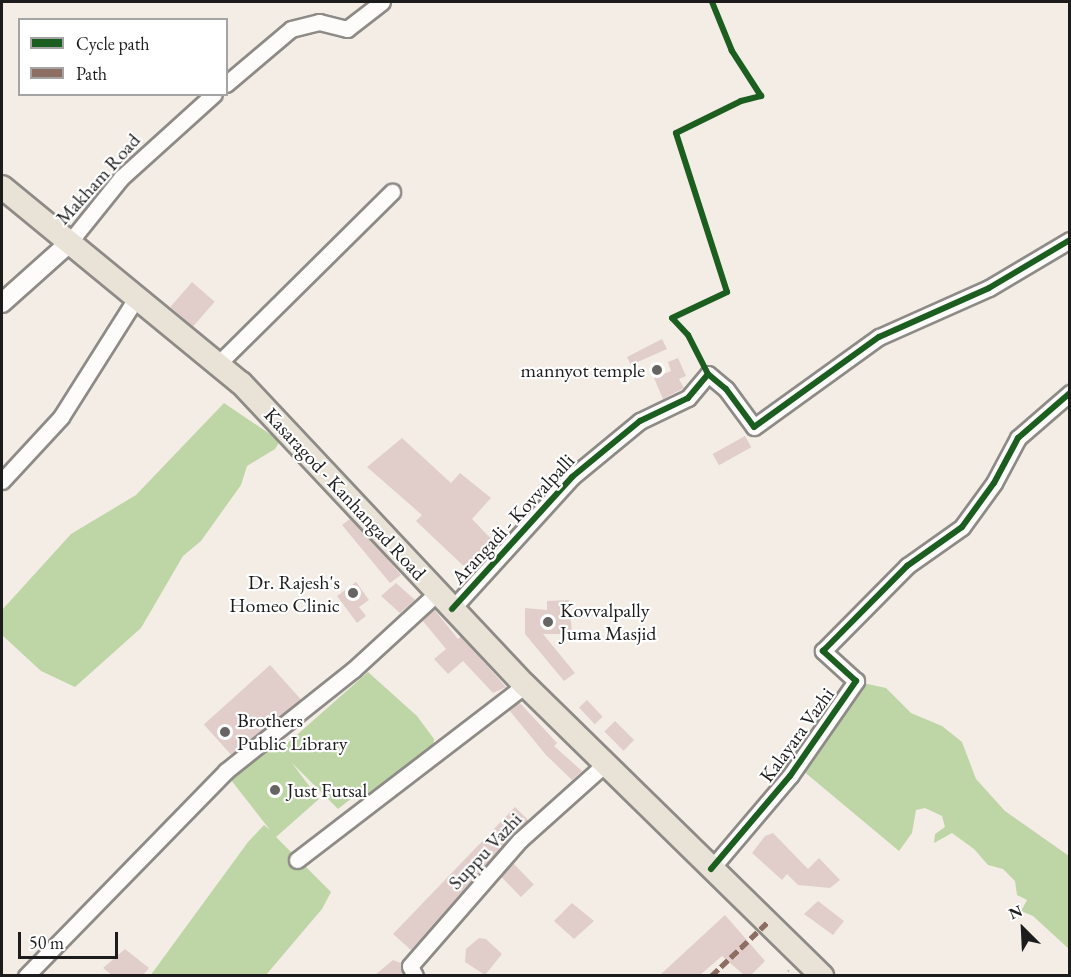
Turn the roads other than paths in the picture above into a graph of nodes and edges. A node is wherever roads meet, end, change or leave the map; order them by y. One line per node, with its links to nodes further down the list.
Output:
1 (382, 2): 2 (street)
2 (228, 82)
3 (212, 96): 7 (street, Makham Road)
4 (2, 187): 7 (main road, Kasaragod - Kanhangad Road)
5 (392, 192): 10 (street)
6 (1070, 240): 13 (street, Arangadi - Kovvalpalli)
7 (68, 244): 8 (main road, Kasaragod - Kanhangad Road); 9 (street)
8 (138, 295): 10 (main road, Kasaragod - Kanhangad Road); 12 (street)
9 (2, 303)
10 (218, 364): 13 (main road, Kasaragod - Kanhangad Road)
11 (1070, 393): 17 (street, Kalayara Vazhi)
12 (2, 480)
13 (445, 600): 14 (main road, Kasaragod - Kanhangad Road); 19 (street)
14 (525, 685): 15 (main road, Kasaragod - Kanhangad Road); 16 (street)
15 (605, 764): 17 (main road, Kasaragod - Kanhangad Road); 20 (street, Suppu Vazhi)
16 (297, 860)
17 (711, 870): 18 (main road, Kasaragod - Kanhangad Road)
18 (818, 974)
19 (26, 975)
20 (416, 975)

